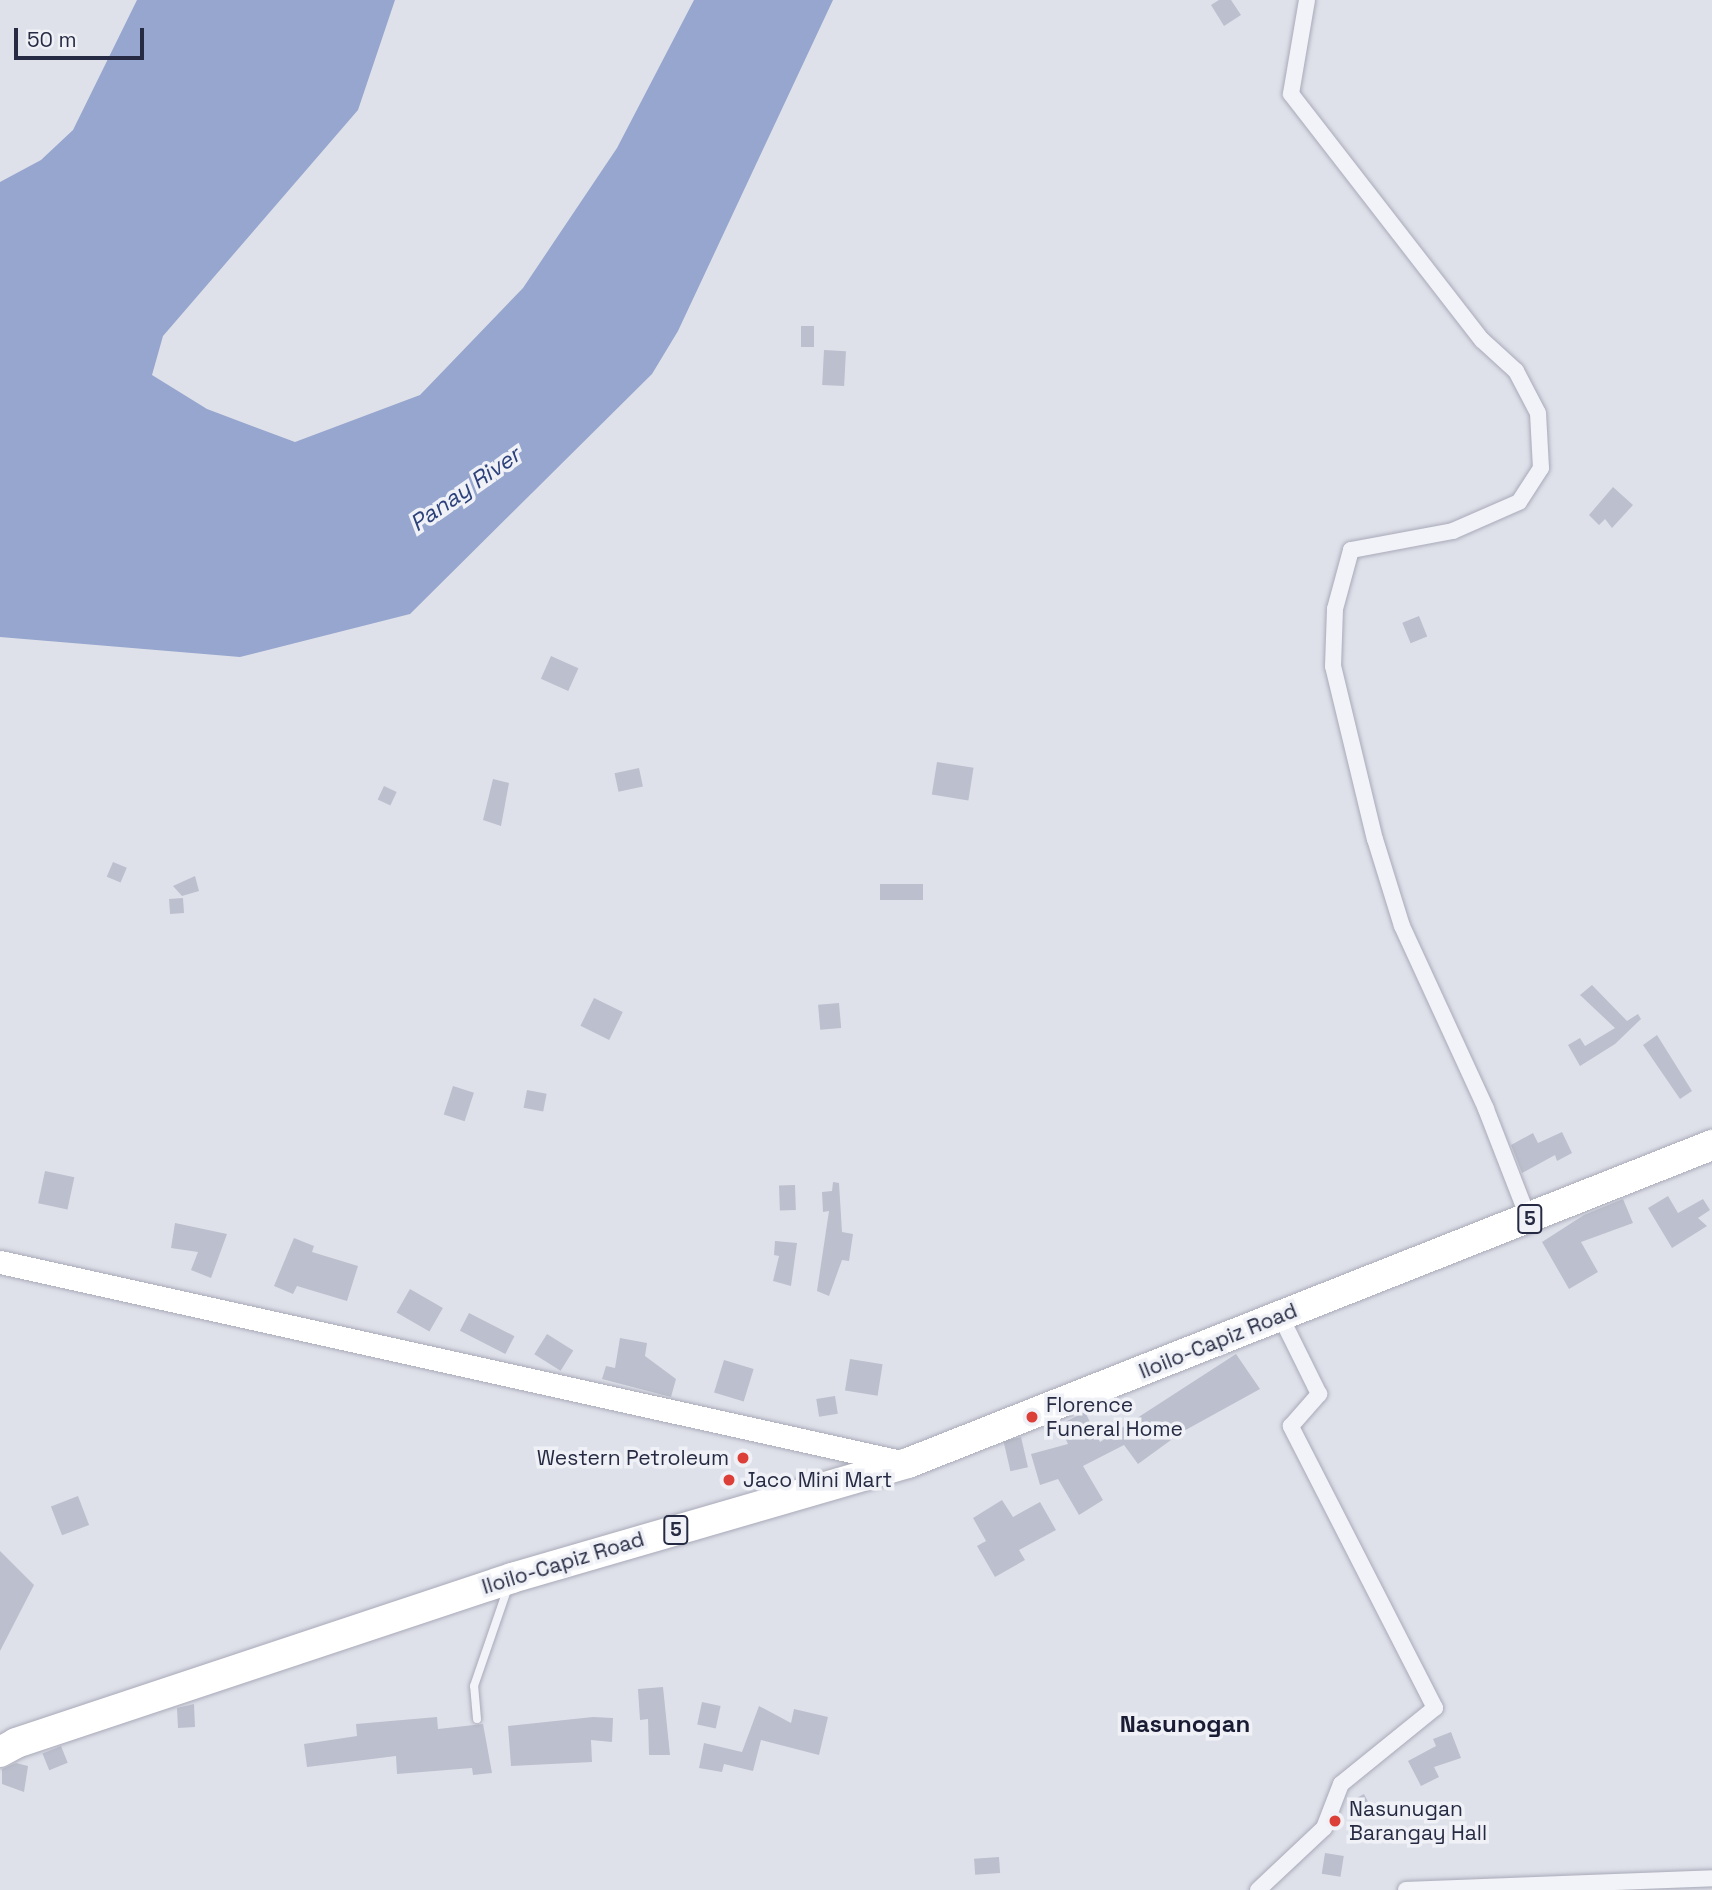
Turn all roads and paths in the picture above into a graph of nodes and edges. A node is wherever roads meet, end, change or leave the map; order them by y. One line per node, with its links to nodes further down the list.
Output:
1 (1307, 0): 3 (street)
2 (1712, 1145): 3 (highway, Iloilo-Capiz Road / 5)
3 (1529, 1220): 5 (highway, Iloilo-Capiz Road / 5)
4 (0, 1262): 6 (street)
5 (1282, 1317): 6 (highway, Iloilo-Capiz Road / 5); 11 (street)
6 (908, 1464): 7 (highway, Iloilo-Capiz Road / 5)
7 (512, 1578): 8 (lane); 9 (highway, Iloilo-Capiz Road / 5)
8 (477, 1719)
9 (0, 1752)
10 (1712, 1878): 12 (street)
11 (1258, 1890)
12 (1406, 1890)

